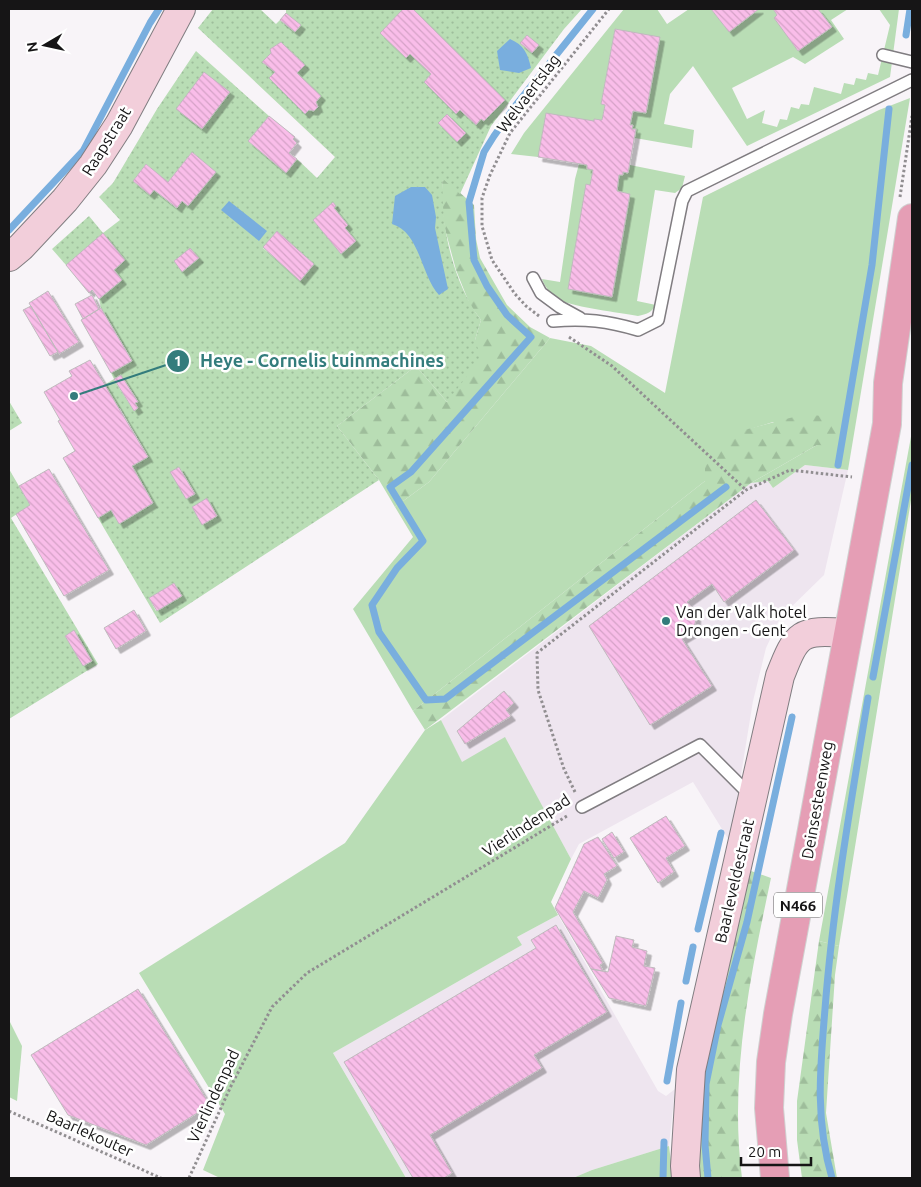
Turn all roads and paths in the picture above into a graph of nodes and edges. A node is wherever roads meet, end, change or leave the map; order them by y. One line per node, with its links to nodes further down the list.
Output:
1 (181, 9): 7 (street, Raapstraat)
2 (609, 9): 9 (path, Welvaertslag)
3 (883, 55): 4 (lane)
4 (912, 62)
5 (912, 80): 11 (lane)
6 (912, 218): 14 (main road, Deinsesteenweg / N466)
7 (9, 257)
8 (533, 278): 11 (lane)
9 (534, 313): 10 (path); 10 (path, Welvaertslag)
10 (547, 320): 11 (lane)
11 (583, 320)
12 (912, 329): 14 (main road, Deinsesteenweg / N466)
13 (565, 334): 16 (path)
14 (887, 424): 17 (main road, Deinsesteenweg / N466)
15 (852, 477): 16 (path, Vierlindenpad)
16 (746, 490): 19 (path, Vierlindenpad)
17 (847, 633): 18 (street, Baarleveldestraat); 24 (main road, Deinsesteenweg / N466)
18 (753, 797): 19 (lane); 23 (street, Baarleveldestraat)
19 (582, 806): 22 (path, Vierlindenpad)
20 (9, 1111): 21 (path, Baarlekouter)
21 (161, 1178)
22 (189, 1178)
23 (686, 1178)
24 (775, 1178)

